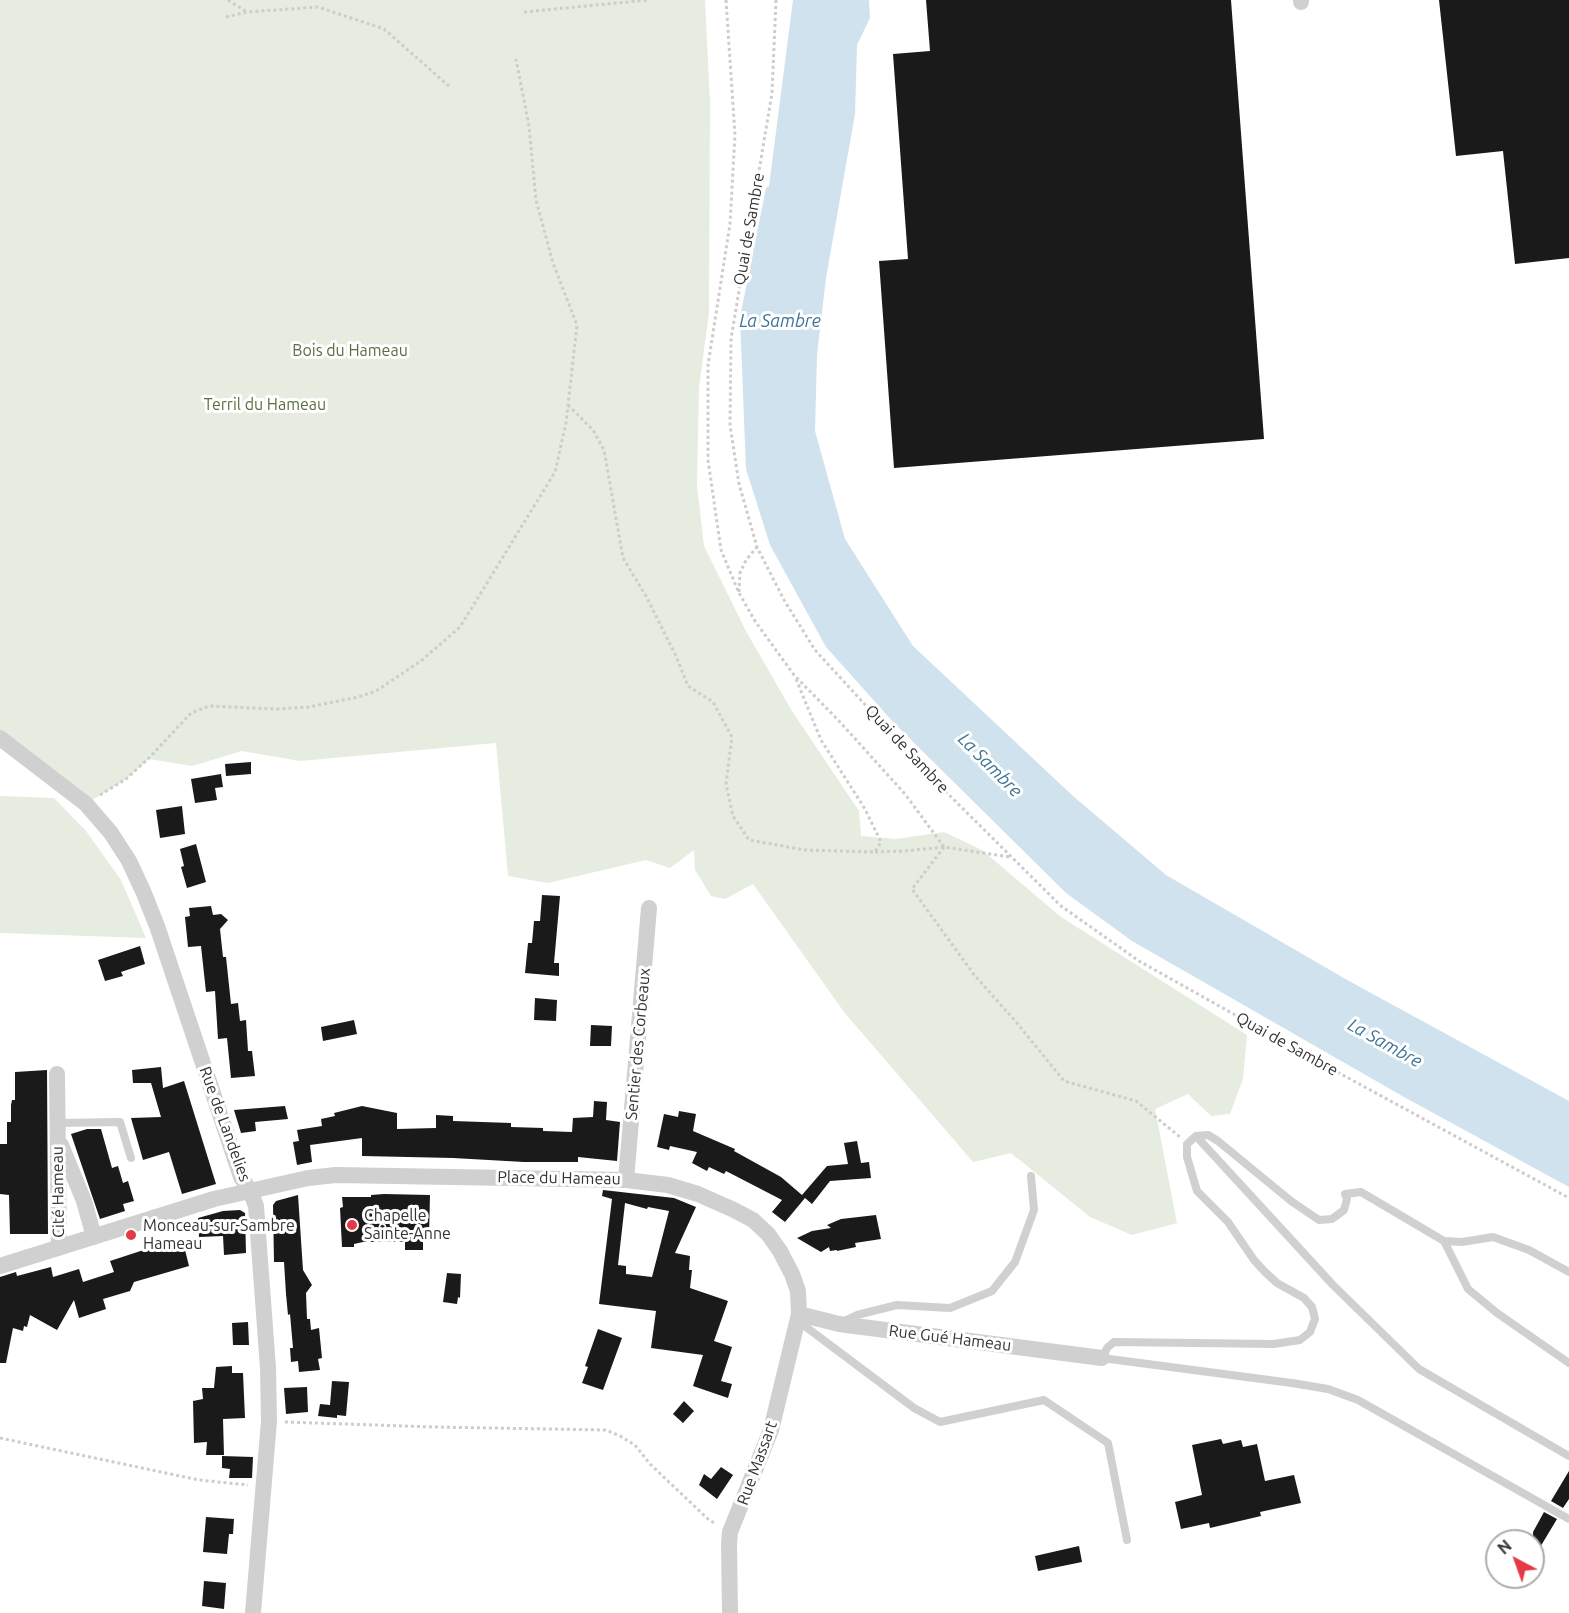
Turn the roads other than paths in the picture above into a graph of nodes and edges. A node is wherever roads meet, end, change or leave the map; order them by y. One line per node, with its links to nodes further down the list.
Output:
1 (0, 738): 9 (street, Rue de Landelies)
2 (649, 908): 8 (street, Sentier des Corbeaux)
3 (57, 1074): 4 (street, Cité Hameau)
4 (57, 1129): 6 (lane); 10 (street, Cité Hameau); 12 (street, Cité Hameau)
5 (1196, 1136): 11 (lane); 17 (lane); 19 (lane)
6 (131, 1158)
7 (1031, 1176): 16 (lane)
8 (626, 1179): 9 (street, Place du Hameau); 15 (street, Place du Hameau)
9 (250, 1191): 10 (street, Place du Hameau); 22 (street, Rue de Landelies)
10 (94, 1237): 12 (street, Place du Hameau)
11 (1444, 1241): 14 (lane); 18 (lane)
12 (59, 1248): 13 (street, Place du Hameau)
13 (0, 1266)
14 (1569, 1272)
15 (799, 1318): 16 (street, Rue Gué Hameau); 21 (lane); 23 (street, Rue Massart)
16 (839, 1324): 17 (street, Rue Gué Hameau)
17 (1102, 1358): 20 (lane)
18 (1569, 1363)
19 (1569, 1456)
20 (1569, 1519)
21 (1127, 1540)
22 (253, 1613)
23 (730, 1613)

